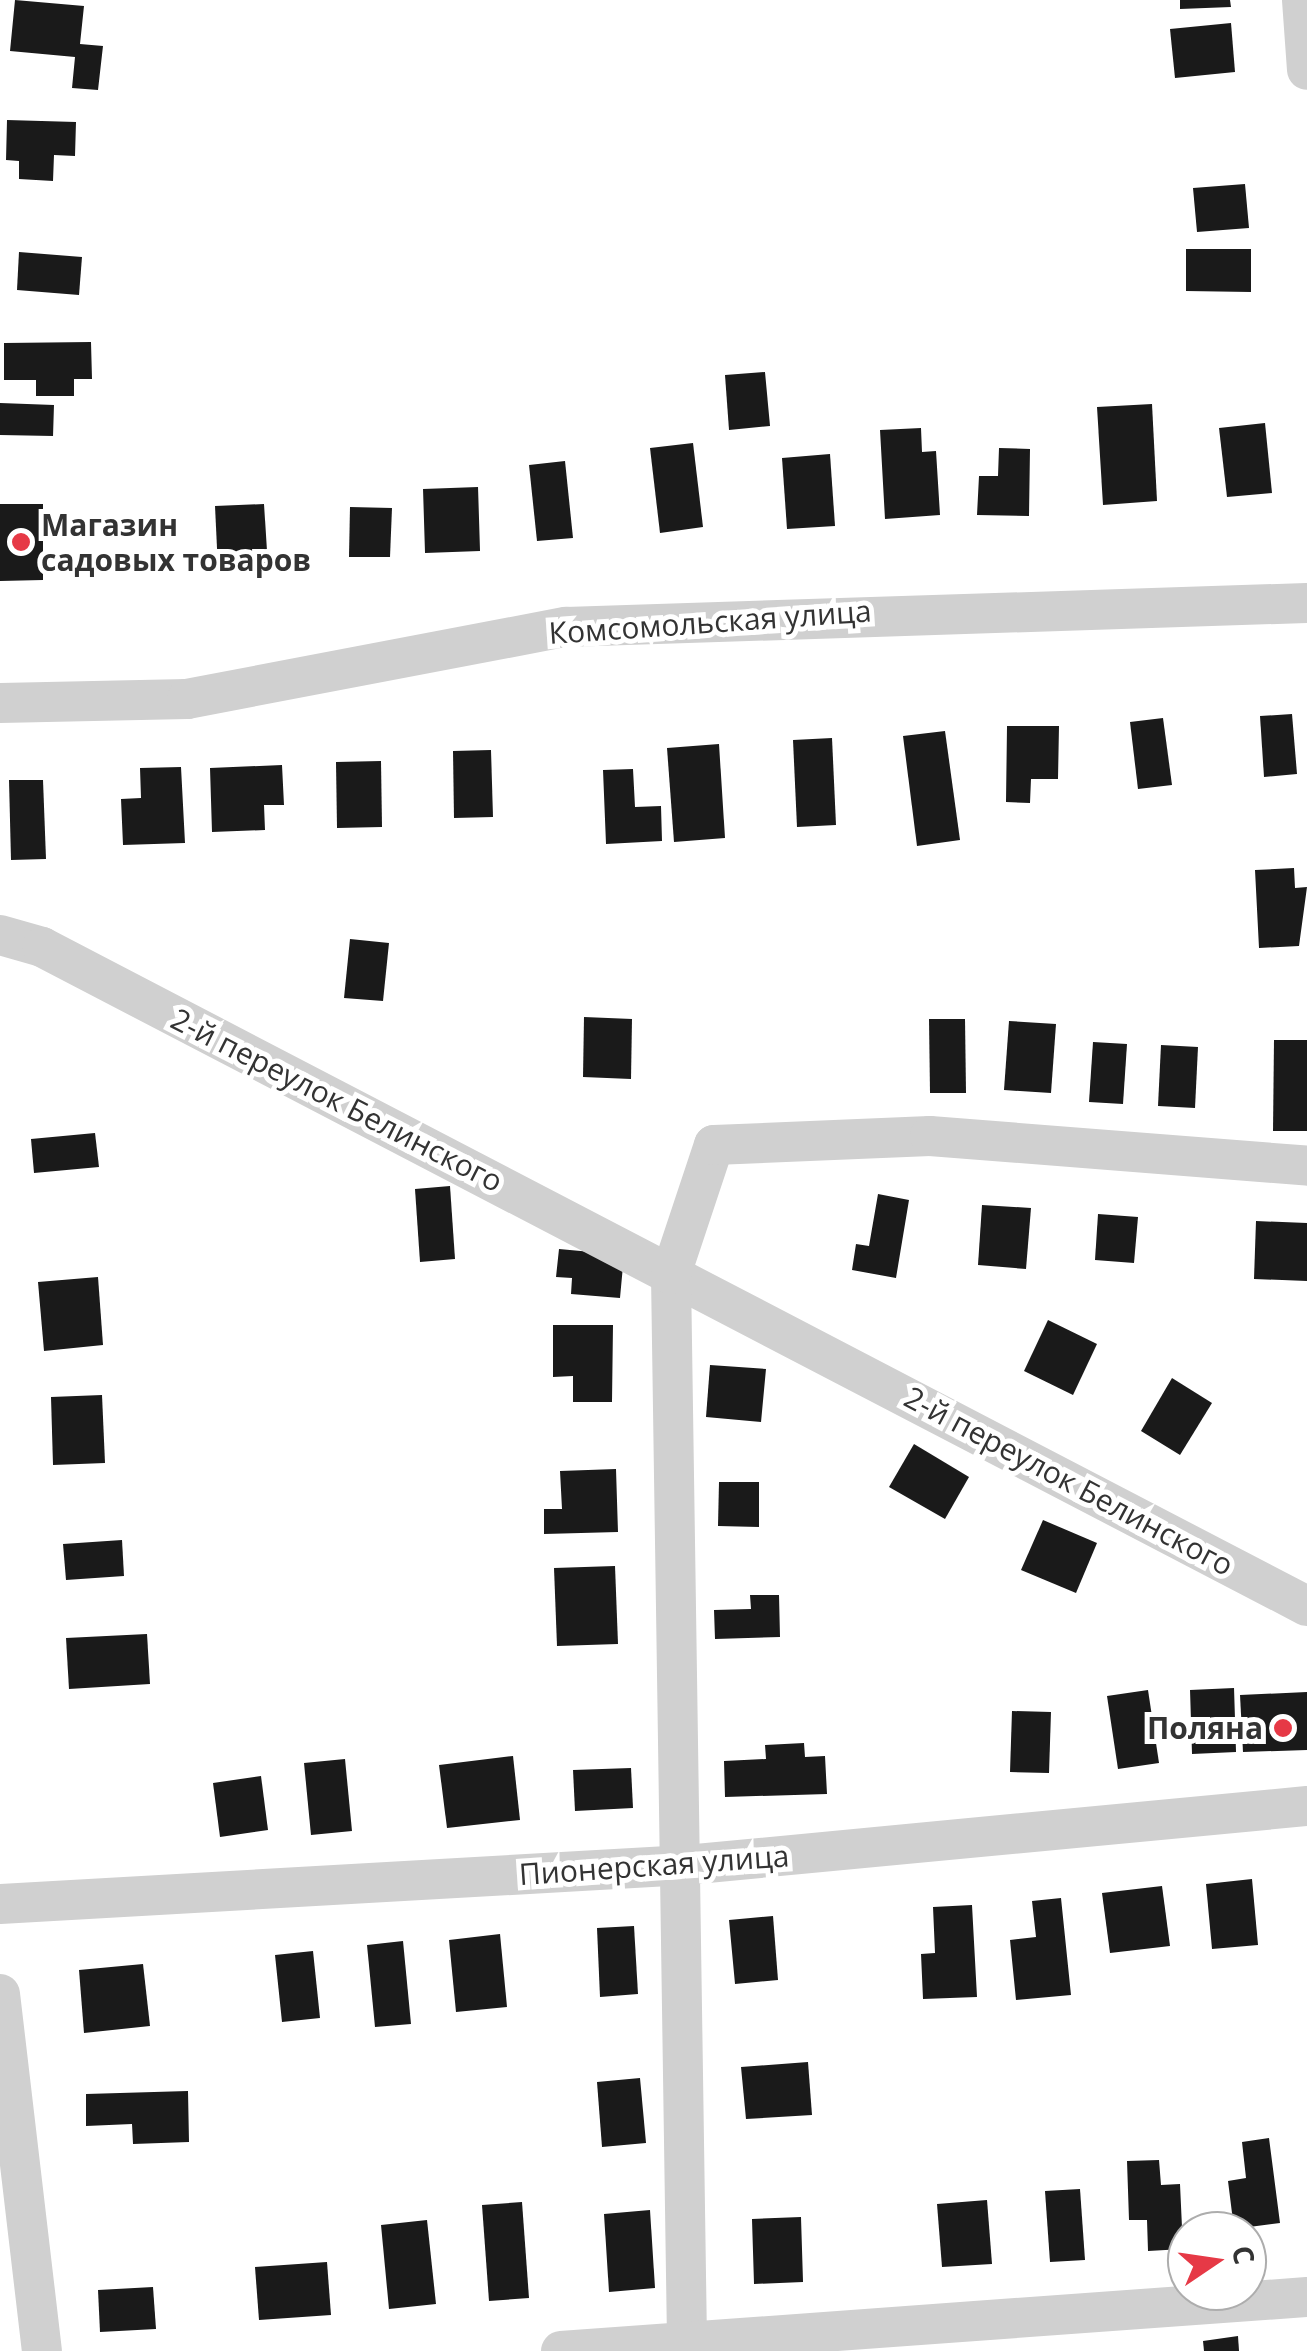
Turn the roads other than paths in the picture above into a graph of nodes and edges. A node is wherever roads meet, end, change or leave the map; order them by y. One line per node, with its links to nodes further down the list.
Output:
1 (1302, 0): 2 (street)
2 (1307, 70)
3 (1307, 603): 4 (street, Комсомольская улица)
4 (0, 703)
5 (0, 936): 7 (street, 2-й переулок Белинского)
6 (1307, 1166): 7 (street)
7 (671, 1274): 8 (street, 2-й переулок Белинского); 10 (street)
8 (1307, 1606)
9 (1307, 1806): 10 (street, Пионерская улица)
10 (686, 1866): 11 (street, Пионерская улица); 14 (street)
11 (0, 1904)
12 (0, 1994): 15 (street)
13 (1307, 2296): 14 (street)
14 (687, 2341): 16 (street)
15 (42, 2351)
16 (561, 2351)

